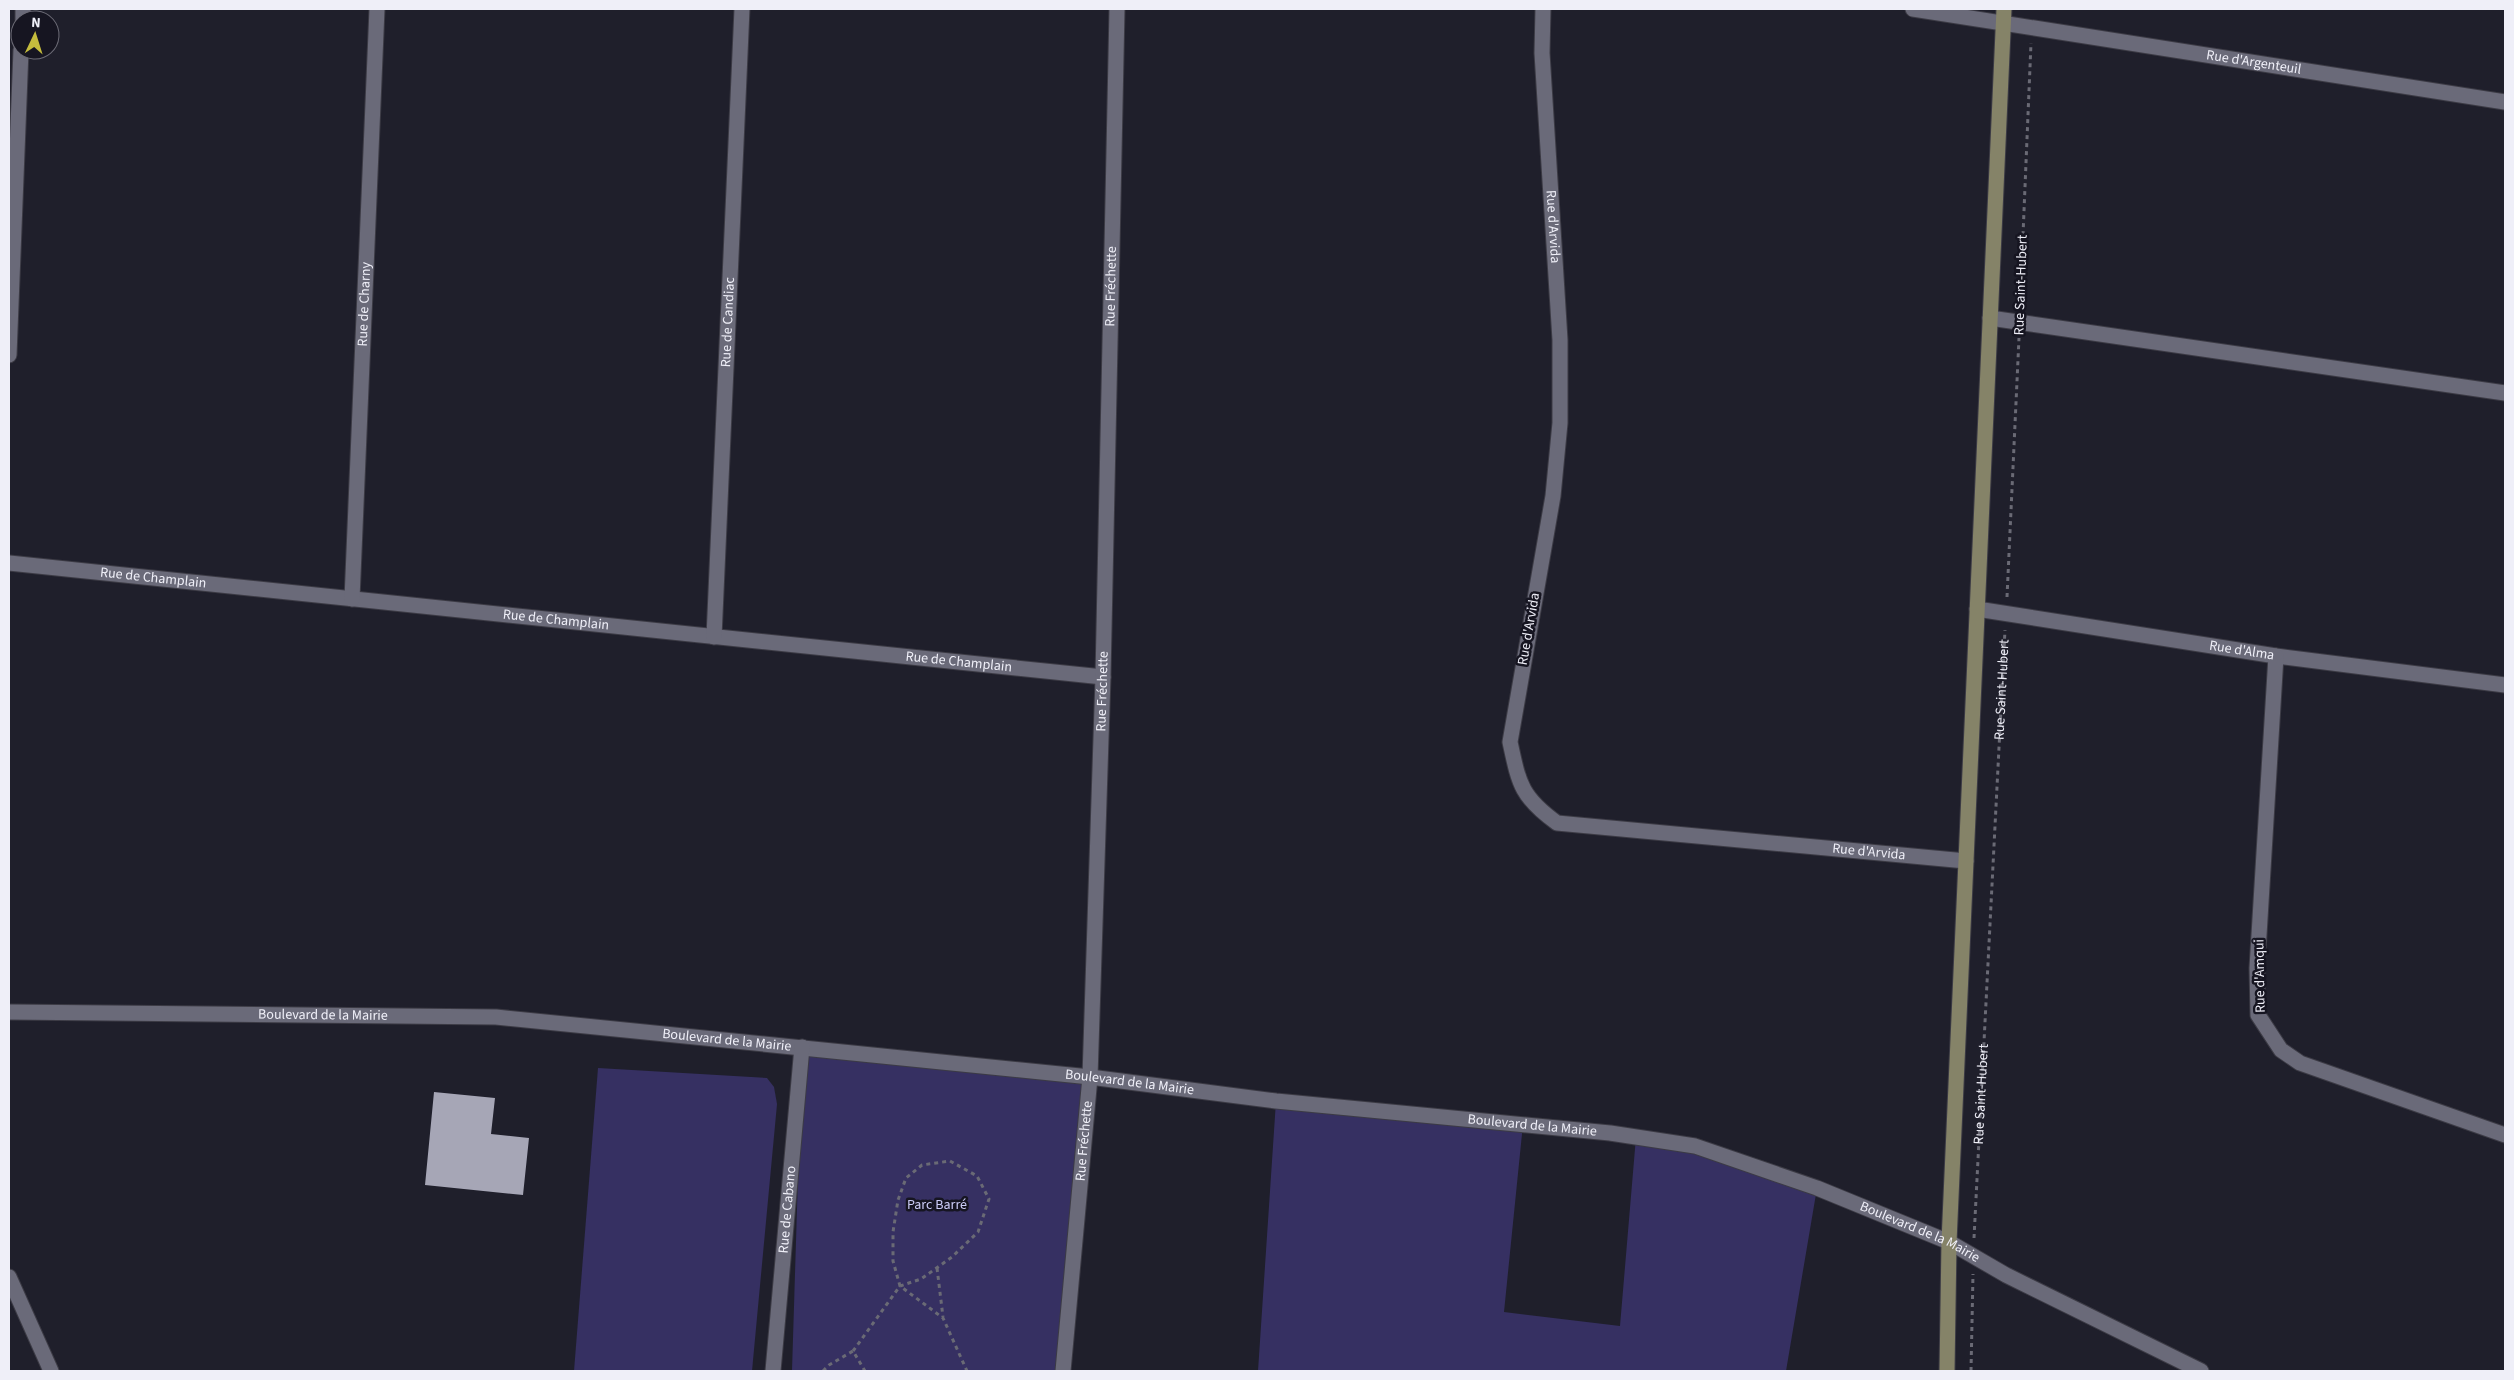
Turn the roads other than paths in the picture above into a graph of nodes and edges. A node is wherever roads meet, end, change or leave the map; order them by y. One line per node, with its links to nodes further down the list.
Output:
1 (377, 9): 14 (street, Rue de Charny)
2 (742, 9): 16 (street, Rue de Candiac)
3 (1116, 9): 18 (street, Rue Fréchette)
4 (1543, 9): 20 (street, Rue d'Arvida)
5 (1914, 9): 7 (street)
6 (2004, 9): 7 (street, Rue Saint-Hubert)
7 (2003, 24): 9 (street, Rue d'Argenteuil); 10 (street, Rue Saint-Hubert)
8 (21, 60): 11 (street)
9 (2505, 102)
10 (1990, 318): 12 (street); 15 (street, Rue Saint-Hubert)
11 (9, 354)
12 (2505, 393)
13 (9, 563): 14 (street, Rue de Champlain)
14 (352, 599): 16 (street, Rue de Champlain)
15 (1977, 609): 17 (street, Rue d'Alma); 20 (street, Rue Saint-Hubert)
16 (714, 637): 18 (street, Rue de Champlain)
17 (2276, 656): 19 (street, Rue d'Alma); 24 (street, Rue d'Amqui)
18 (1103, 678): 23 (street, Rue Fréchette)
19 (2505, 685)
20 (1966, 861): 25 (street, Rue Saint-Hubert)
21 (9, 1012): 22 (street, Boulevard de la Mairie)
22 (802, 1047): 23 (street, Boulevard de la Mairie); 28 (street, Rue de Cabano)
23 (1090, 1077): 25 (street, Boulevard de la Mairie); 29 (street, Rue Fréchette)
24 (2505, 1135)
25 (1949, 1242): 30 (street, Rue Saint-Hubert); 31 (street, Boulevard de la Mairie)
26 (9, 1277): 27 (street)
27 (51, 1371)
28 (773, 1371)
29 (1063, 1371)
30 (1947, 1371)
31 (2202, 1371)

